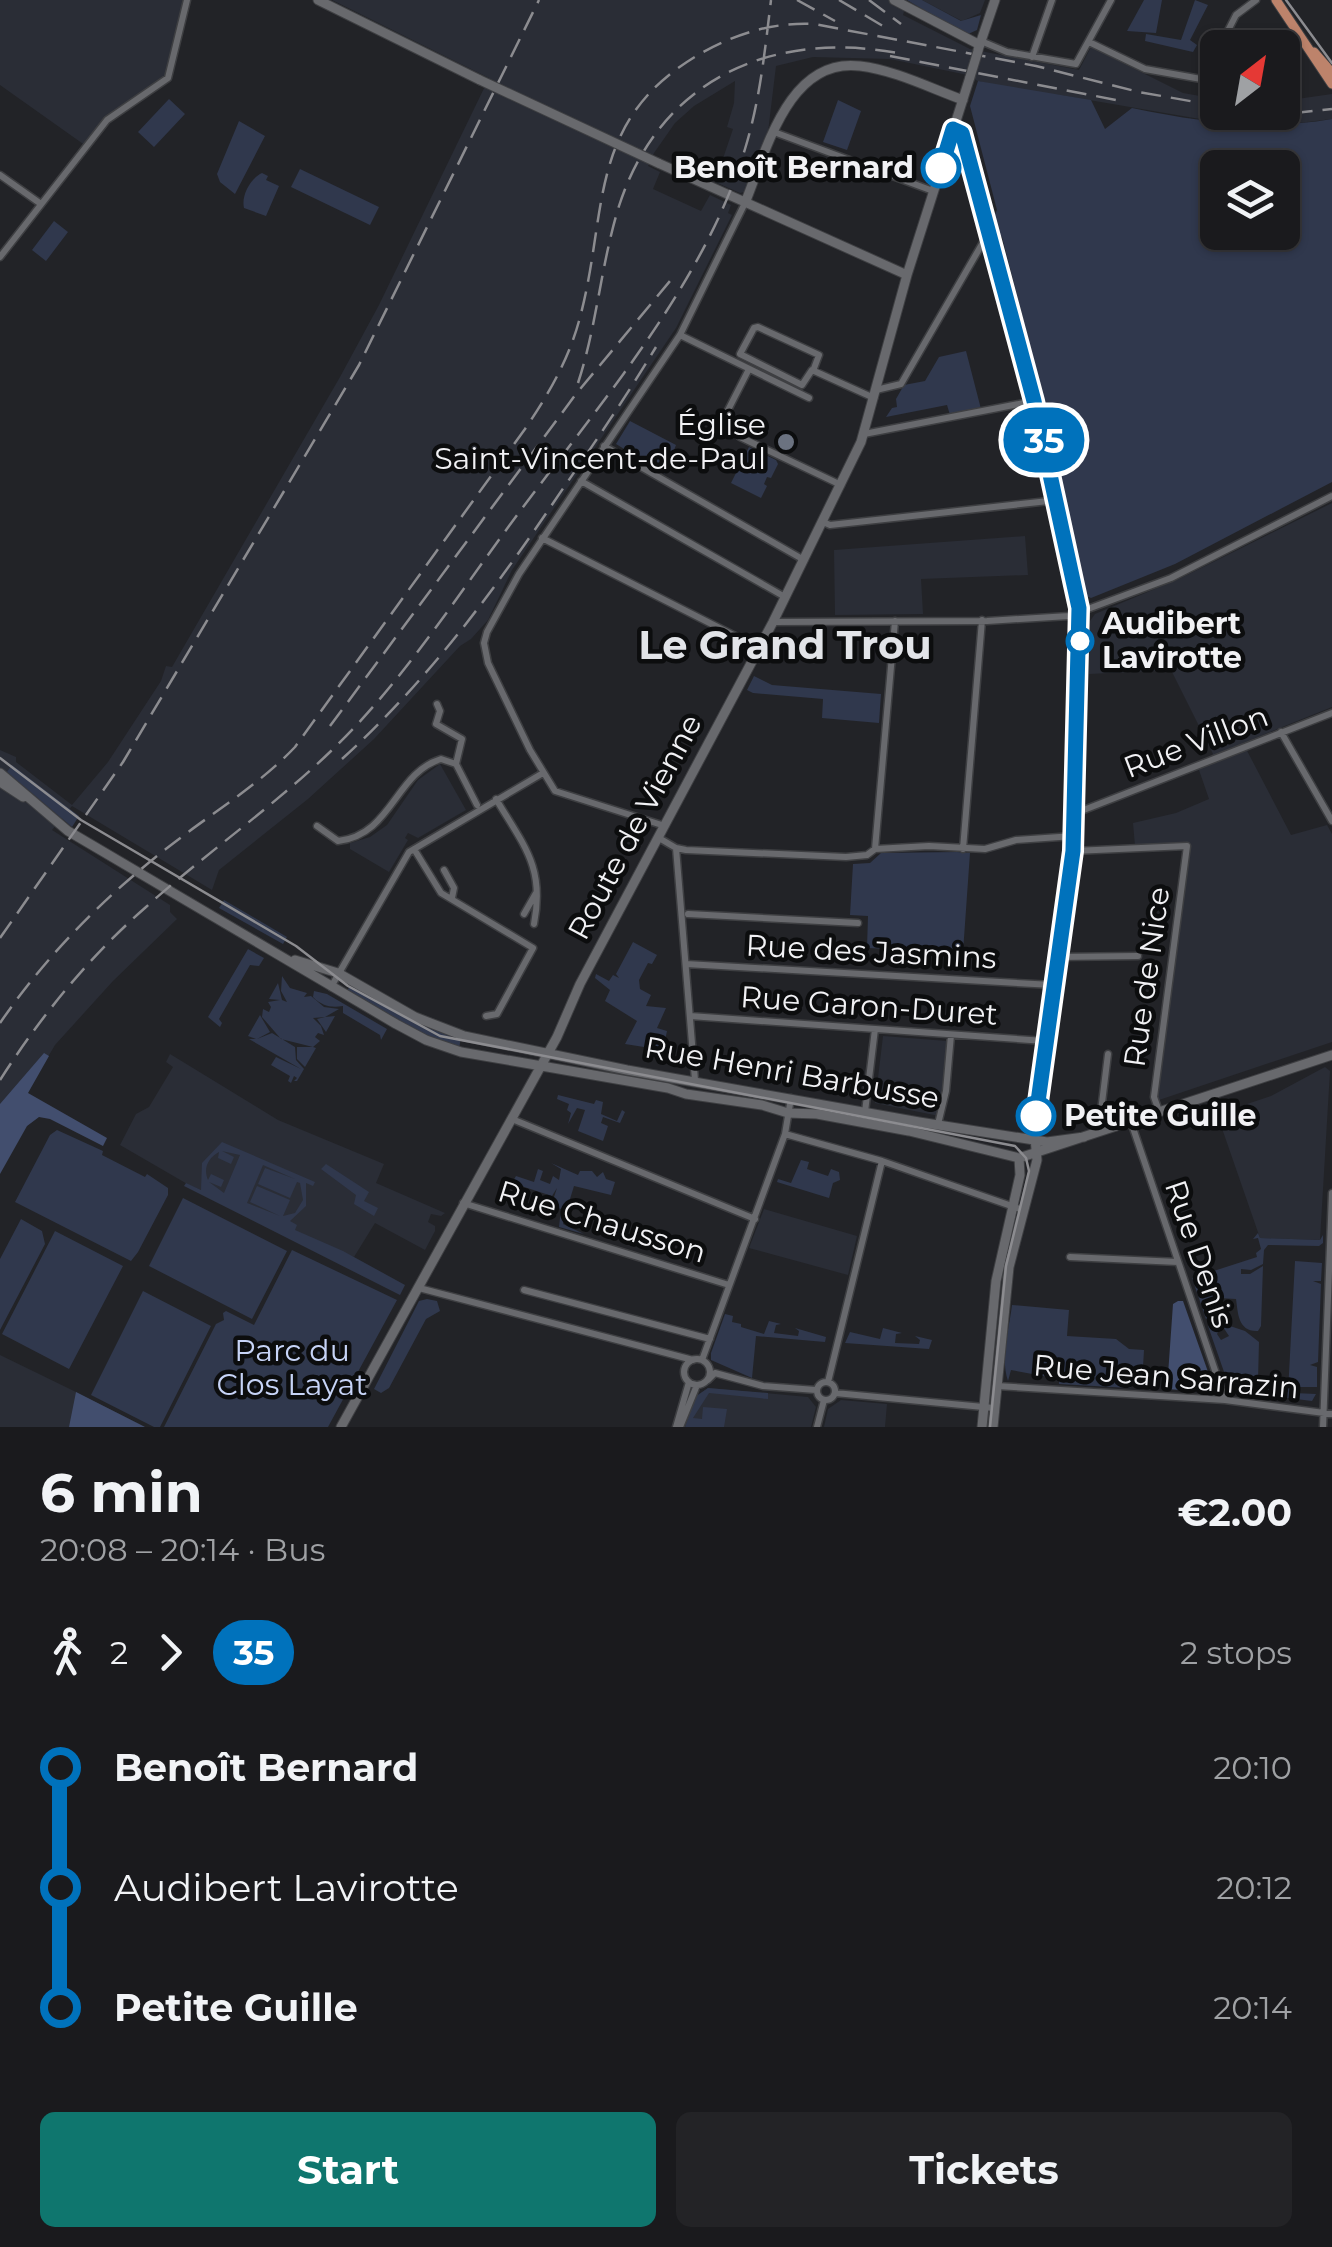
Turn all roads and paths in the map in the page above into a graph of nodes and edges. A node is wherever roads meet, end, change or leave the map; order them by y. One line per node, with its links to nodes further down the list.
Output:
1 (187, 0): 23 (street)
2 (318, 0): 22 (street, bridge)
3 (894, 0): 12 (street)
4 (995, 0): 12 (street, Route de Vienne)
5 (1052, 0): 13 (street)
6 (1111, 0): 10 (street)
7 (1256, 0): 9 (street)
8 (1276, 0): 11 (main road)
9 (1228, 30)
10 (1089, 42): 13 (street); 15 (street)
11 (1305, 43): 14 (main road); 16 (main road)
12 (980, 46): 13 (street); 17 (street, Route de Vienne, bridge)
13 (1032, 57)
14 (1332, 73)
15 (1200, 79)
16 (1332, 84)
17 (962, 100): 18 (street, Route de Vienne); 19 (street)
18 (953, 129): 21 (street, Route de Vienne); 24 (street)
19 (774, 132): 21 (street); 22 (street)
20 (0, 175): 23 (street)
21 (934, 192): 26 (street, Route de Vienne)
22 (745, 203): 26 (street); 27 (street)
23 (41, 204): 25 (street)
24 (989, 228): 30 (street); 32 (street)
25 (0, 257)
26 (906, 276): 30 (street, Route de Vienne)
27 (680, 334): 28 (street); 34 (street)
28 (749, 369): 31 (street); 36 (street)
29 (814, 371): 29 (street); 30 (street)
30 (875, 394): 33 (street, Route de Vienne)
31 (809, 398)
32 (1034, 401): 33 (street); 38 (street)
33 (864, 434): 36 (street, Route de Vienne)
34 (604, 446): 35 (street); 41 (street)
35 (581, 481): 40 (street); 42 (street)
36 (841, 485): 39 (street, Route de Vienne)
37 (1332, 496): 43 (street)
38 (1058, 500): 39 (street); 43 (street)
39 (823, 522): 41 (street, Route de Vienne)
40 (542, 538): 47 (street); 53 (street)
41 (804, 560): 42 (street, Route de Vienne)
42 (786, 598): 46 (street, Route de Vienne)
43 (1079, 614): 44 (street); 58 (street)
44 (982, 620): 45 (street); 67 (street)
45 (894, 621): 46 (street); 65 (street)
46 (773, 622): 47 (street, Route de Vienne)
47 (758, 648): 61 (street, Route de Vienne)
48 (437, 704): 51 (street)
49 (1332, 714): 50 (street, Rue Villon)
50 (1281, 732): 58 (street, Rue Villon); 59 (street)
51 (456, 764): 57 (street); 60 (street)
52 (0, 772): 56 (street)
53 (543, 772): 55 (street); 61 (street)
54 (0, 782): 56 (street)
55 (496, 799): 66 (street); 70 (street)
56 (34, 804): 76 (street)
57 (477, 805)
58 (1076, 813): 62 (street)
59 (1332, 821)
60 (317, 826)
61 (665, 826): 63 (street, Route de Vienne)
62 (1074, 836): 67 (street); 68 (street)
63 (658, 838): 64 (street); 88 (street, Route de Vienne)
64 (676, 848): 65 (street); 79 (street)
65 (875, 848): 67 (street)
66 (414, 849): 71 (street); 80 (street)
67 (963, 849)
68 (1073, 851): 78 (street); 95 (street, Rue de Nice)
69 (444, 870): 71 (street)
70 (538, 887): 72 (street); 75 (street)
71 (454, 899): 83 (street)
72 (524, 914)
73 (688, 914): 74 (street)
74 (858, 923)
75 (534, 924)
76 (266, 946): 80 (street, Rue Henri Barbusse); 82 (street, Rue Henri Barbusse)
77 (1138, 956): 78 (street)
78 (1058, 957): 81 (street)
79 (686, 964): 81 (street, Rue des Jasmins); 84 (street)
80 (338, 973): 82 (street); 88 (street, Rue Henri Barbusse)
81 (1053, 985): 87 (street)
82 (331, 987): 91 (street, Rue Henri Barbusse)
83 (486, 1016)
84 (690, 1016): 85 (street, Rue Garon-Duret); 92 (street)
85 (874, 1029): 86 (street, Rue Garon-Duret); 94 (street)
86 (951, 1035): 87 (street, Rue Garon-Duret); 98 (street)
87 (1045, 1041): 103 (street)
88 (546, 1050): 91 (street, Route de Vienne); 92 (street, Rue Henri Barbusse)
89 (1108, 1054): 100 (street)
90 (1332, 1055): 95 (street)
91 (537, 1066): 96 (street, Rue Henri Barbusse); 97 (street, Route de Vienne)
92 (696, 1080): 93 (street, Rue Henri Barbusse)
93 (791, 1098): 94 (street, Rue Henri Barbusse); 96 (street)
94 (865, 1112): 103 (street, Rue Henri Barbusse)
95 (1160, 1112): 99 (street)
96 (788, 1113): 101 (street); 105 (street, Rue Henri Barbusse)
97 (512, 1119): 108 (street, Route de Vienne); 111 (street)
98 (939, 1120)
99 (1131, 1122): 100 (street); 114 (street, Rue Denis)
100 (1102, 1131): 102 (street)
101 (786, 1134): 106 (street); 111 (street)
102 (1084, 1137): 103 (street, Rue Henri Barbusse); 104 (street)
103 (1034, 1140): 104 (street); 105 (street)
104 (1036, 1154): 105 (street); 110 (street)
105 (1019, 1158): 109 (street)
106 (882, 1161): 109 (street); 122 (street)
107 (1332, 1193): 112 (street)
108 (463, 1203): 115 (street, Rue Chausson); 116 (street, Route de Vienne)
109 (1011, 1207): 110 (street); 124 (street)
110 (1023, 1210): 125 (street)
111 (755, 1219): 115 (street)
112 (1331, 1230): 118 (street)
113 (1070, 1257): 114 (street)
114 (1178, 1262): 129 (street, Rue Denis)
115 (729, 1285): 119 (street)
116 (417, 1288): 120 (street); 132 (street, Route de Vienne)
117 (524, 1290): 119 (street)
118 (1329, 1320): 131 (street)
119 (710, 1339): 120 (street)
120 (697, 1360): 121 (street); 123 (street)
121 (708, 1380): 123 (street); 126 (street)
122 (828, 1382): 126 (street); 127 (street)
123 (693, 1383): 133 (street)
124 (985, 1385): 125 (street); 130 (street)
125 (997, 1386): 129 (street, Rue Jean Sarrazin); 130 (street)
126 (816, 1390): 128 (street)
127 (835, 1393): 128 (street); 130 (street)
128 (824, 1400): 134 (street)
129 (1225, 1400): 131 (street, Rue Jean Sarrazin)
130 (988, 1407): 135 (street); 136 (street)
131 (1328, 1413): 137 (street)
132 (341, 1427)
133 (678, 1427)
134 (817, 1427)
135 (982, 1427)
136 (993, 1427)
137 (1323, 1427)

